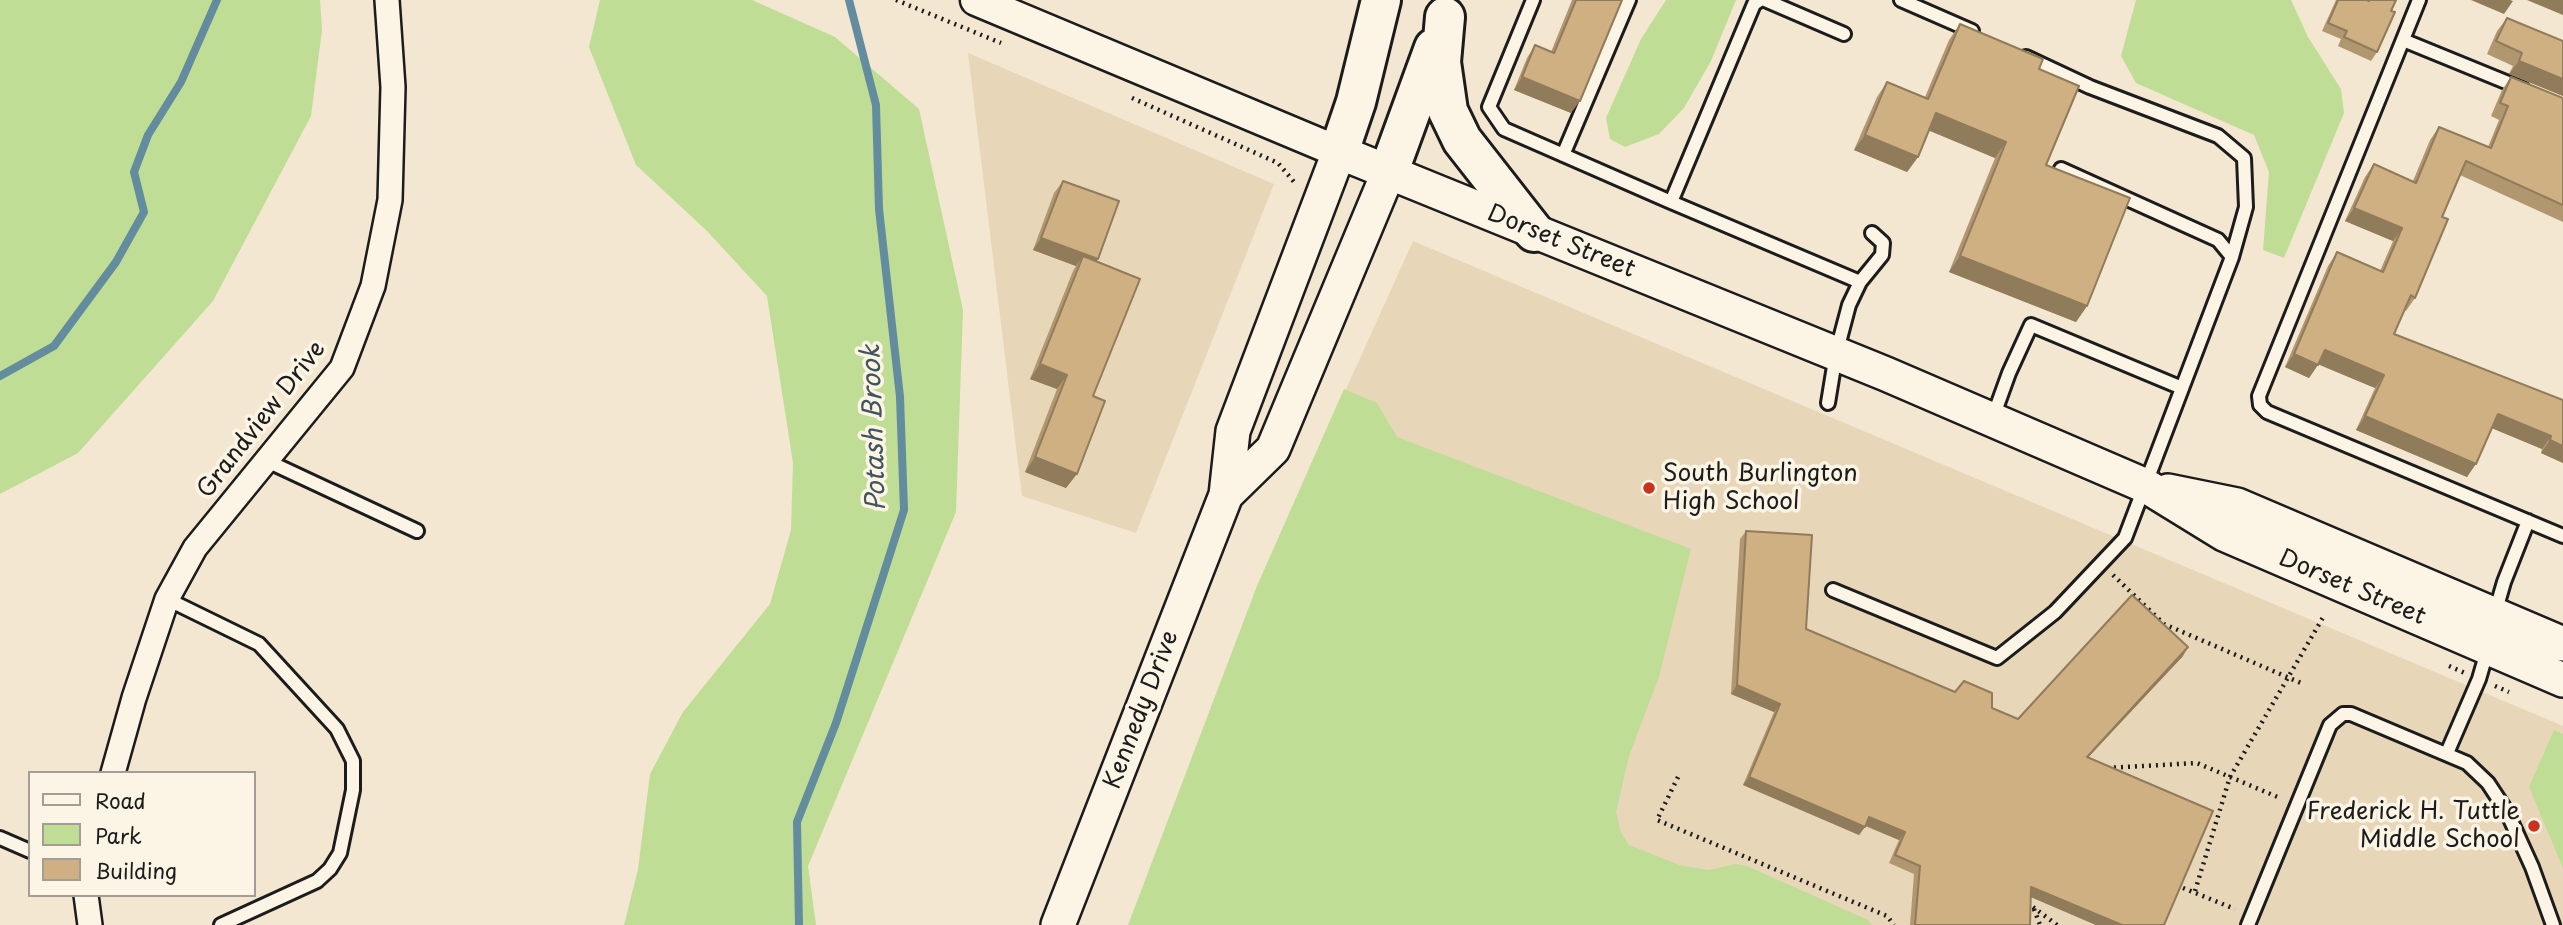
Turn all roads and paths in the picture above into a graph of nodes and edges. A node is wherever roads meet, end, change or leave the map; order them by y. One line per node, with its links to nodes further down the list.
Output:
1 (387, 0): 33 (street, Grandview Drive)
2 (896, 0): 15 (path)
3 (1381, 0): 19 (highway)
4 (1533, 0): 20 (lane)
5 (1629, 0): 20 (lane)
6 (1759, 0): 24 (lane)
7 (1765, 0): 12 (lane)
8 (1901, 0): 13 (lane)
9 (2419, 0): 14 (lane)
10 (990, 3): 19 (street, Dorset Street)
11 (1448, 8): 22 (highway); 25 (highway)
12 (1844, 34)
13 (1982, 36)
14 (2403, 40): 18 (lane); 36 (lane)
15 (1013, 47)
16 (2018, 53): 27 (lane)
17 (1119, 92): 23 (path)
18 (2539, 95)
19 (1339, 152): 22 (main road, Dorset Street); 35 (main road, Kennedy Drive)
20 (1563, 155): 24 (lane)
21 (2061, 169): 27 (lane)
22 (1389, 172): 25 (main road, Dorset Street); 35 (main road, Kennedy Drive)
23 (1297, 187)
24 (1671, 202): 28 (lane)
25 (1534, 232): 29 (main road, Dorset Street)
26 (1872, 233): 28 (lane)
27 (2232, 257): 30 (lane)
28 (1860, 282): 29 (lane)
29 (1836, 354): 31 (lane); 32 (main road, Dorset Street)
30 (2182, 388): 32 (lane); 34 (lane)
31 (1828, 403)
32 (1992, 420): 34 (main road, Dorset Street)
33 (265, 460): 37 (lane); 41 (street, Grandview Drive)
34 (2146, 486): 40 (lane); 43 (main road, Dorset Street)
35 (1226, 495): 62 (main road, Kennedy Drive)
36 (2528, 521): 38 (lane); 43 (lane)
37 (417, 531)
38 (2563, 536)
39 (2109, 571): 45 (path)
40 (1833, 590)
41 (167, 599): 50 (street, Grandview Drive); 61 (lane)
42 (2325, 614): 45 (path)
43 (2491, 631): 44 (main road, Dorset Street); 46 (main road, Dorset Street); 48 (lane)
44 (2563, 644)
45 (2288, 678): 47 (path); 52 (path)
46 (2563, 680)
47 (2301, 683)
48 (2447, 752): 53 (lane); 66 (lane)
49 (2099, 768): 52 (path)
50 (114, 771)
51 (1678, 777): 63 (path)
52 (2230, 777): 53 (path); 57 (path)
53 (2297, 805): 59 (lane)
54 (0, 838): 55 (lane)
55 (28, 850)
56 (2183, 888): 57 (path)
57 (2195, 891): 59 (path)
58 (86, 897): 60 (street)
59 (2250, 920)
60 (90, 925)
61 (221, 925)
62 (1058, 925)
63 (1894, 925)
64 (2040, 925): 65 (path)
65 (2057, 925)
66 (2553, 925)

